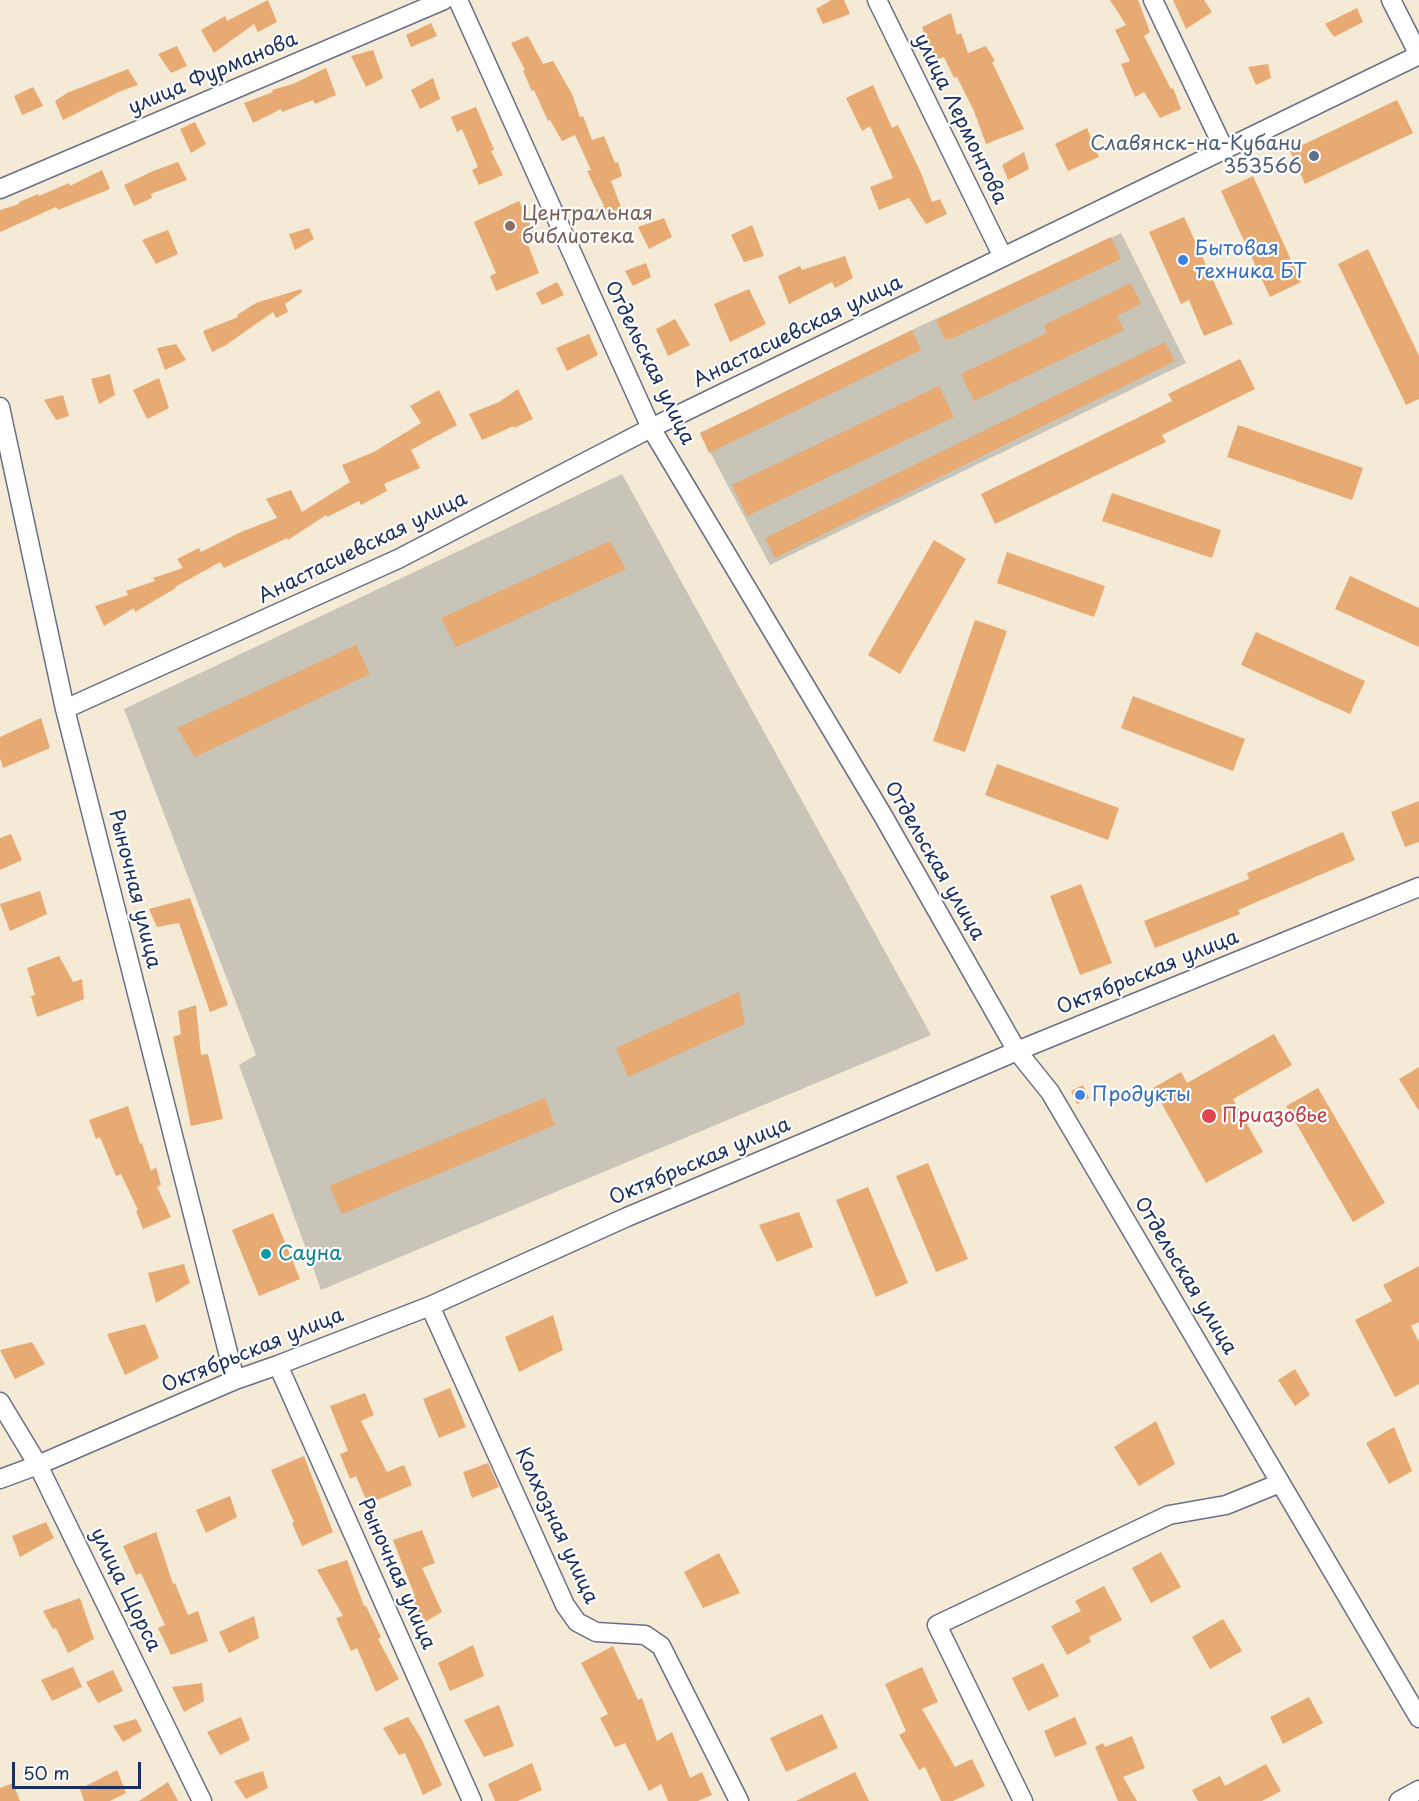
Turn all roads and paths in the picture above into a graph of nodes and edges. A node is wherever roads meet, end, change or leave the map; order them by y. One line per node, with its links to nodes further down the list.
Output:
1 (444, 0): 8 (street, улица Фурманова)
2 (458, 0): 11 (street, Отдельская улица)
3 (877, 0): 9 (street, улица Лермонтова)
4 (1153, 0): 7 (street)
5 (1391, 0): 6 (street)
6 (1419, 55): 7 (street, Анастасиевская улица)
7 (1224, 150): 9 (street, Анастасиевская улица)
8 (0, 189)
9 (1003, 257): 11 (street, Анастасиевская улица)
10 (0, 406): 12 (street, Рыночная улица)
11 (651, 428): 12 (street, Анастасиевская улица); 14 (street, Отдельская улица)
12 (65, 709): 17 (street, Рыночная улица)
13 (1419, 887): 14 (street, Октябрьская улица)
14 (1017, 1051): 15 (street, Октябрьская улица); 21 (street, Отдельская улица)
15 (430, 1306): 16 (street, Октябрьская улица); 26 (street, Колхозная улица)
16 (279, 1365): 17 (street, Октябрьская улица); 25 (street, Рыночная улица)
17 (235, 1380): 19 (street, Октябрьская улица)
18 (0, 1402): 19 (street, улица Щорса)
19 (38, 1465): 20 (street, Октябрьская улица); 24 (street, улица Щорса)
20 (0, 1479)
21 (1280, 1483): 22 (street, Отдельская улица); 27 (street)
22 (1419, 1718)
23 (1419, 1791): 28 (street)
24 (202, 1801)
25 (472, 1801)
26 (739, 1801)
27 (1023, 1801)
28 (1399, 1801)

